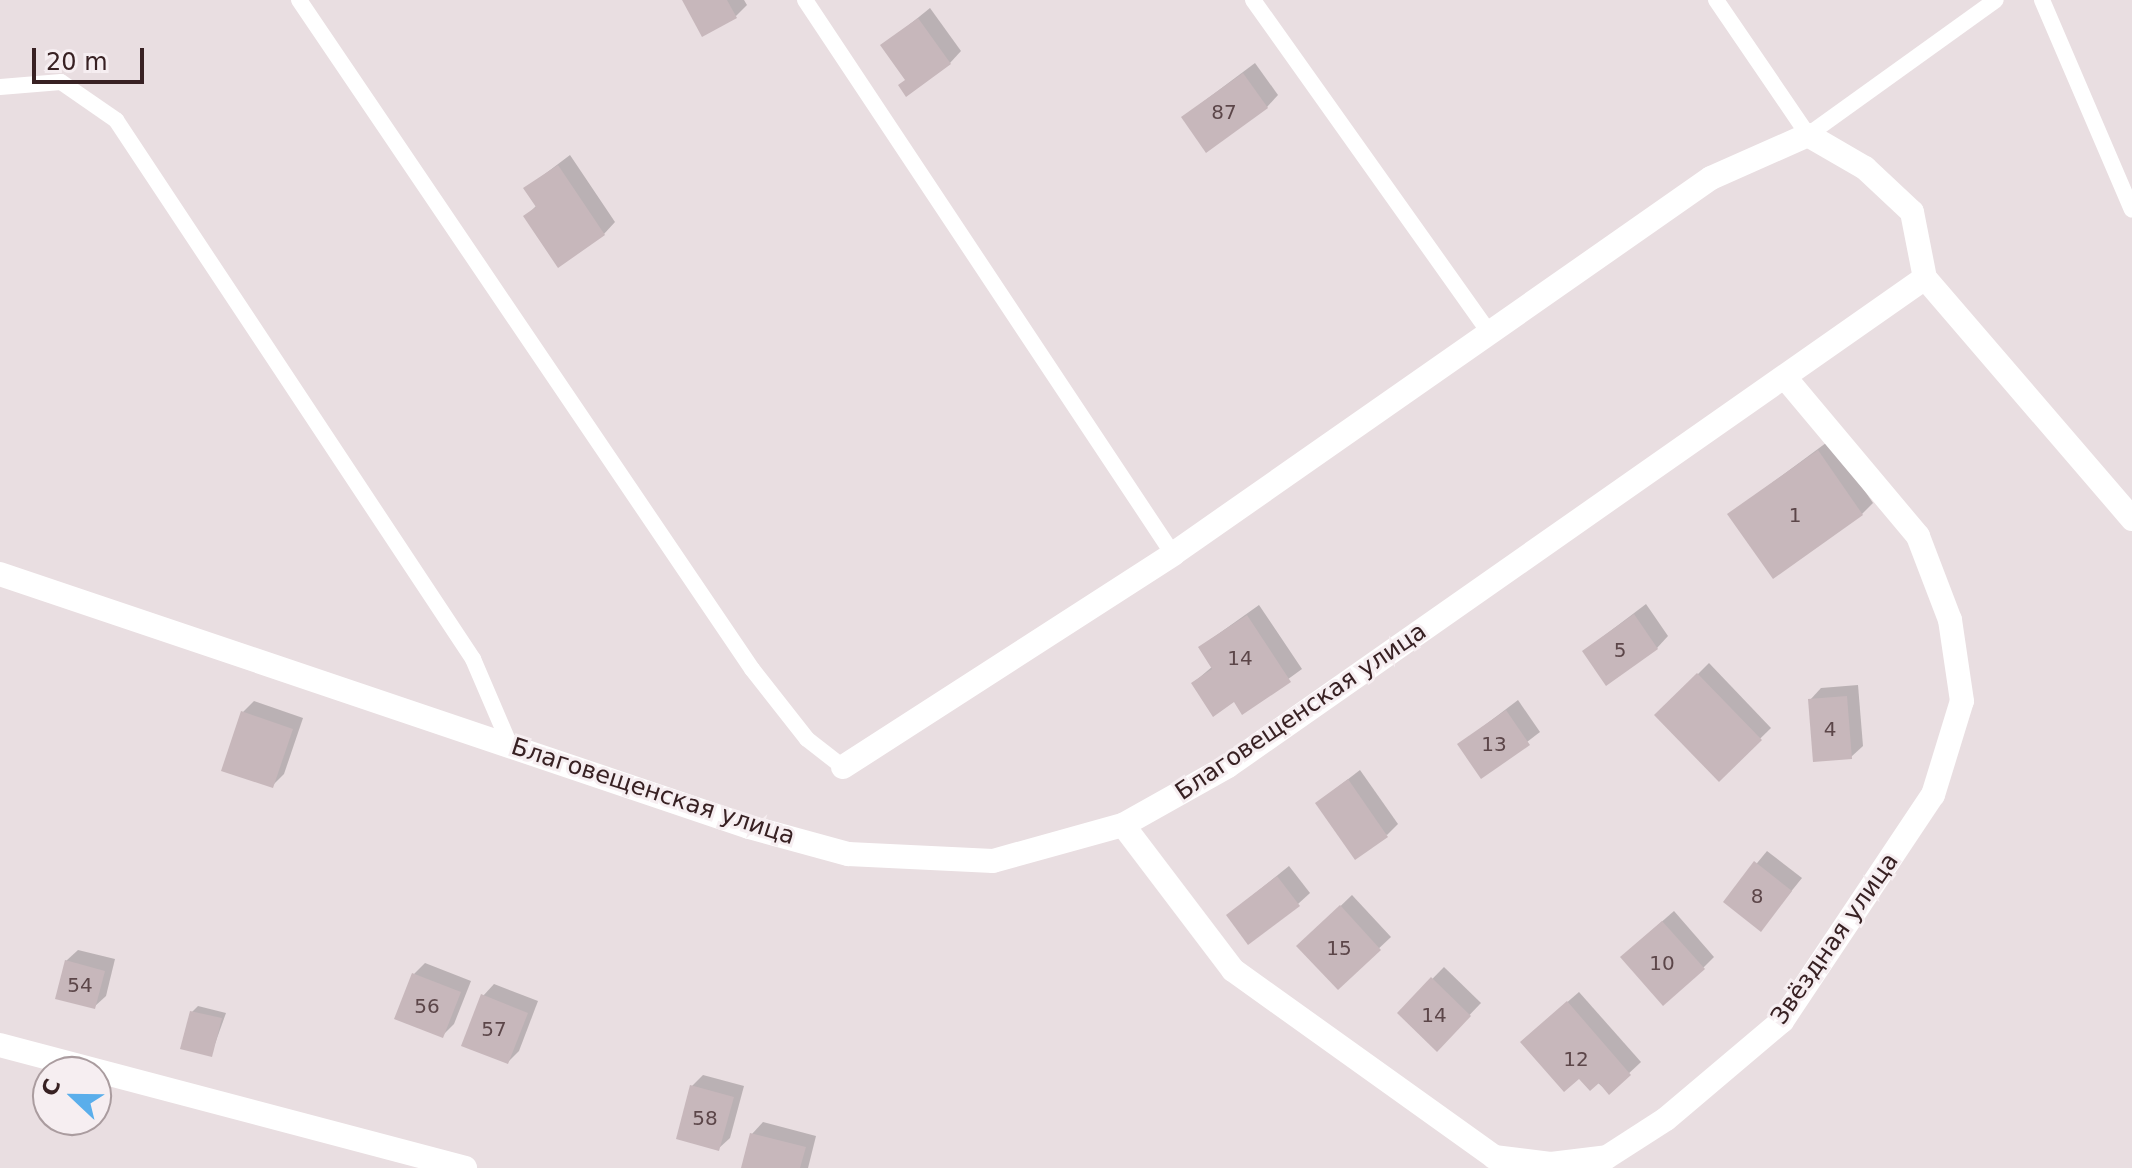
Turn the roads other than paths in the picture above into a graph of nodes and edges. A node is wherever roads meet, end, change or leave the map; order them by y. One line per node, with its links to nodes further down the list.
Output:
1 (299, 0): 17 (lane)
2 (805, 0): 14 (lane)
3 (1253, 0): 11 (lane)
4 (1716, 0): 8 (lane)
5 (1996, 0): 8 (lane)
6 (2042, 0): 9 (lane)
7 (0, 87): 16 (lane)
8 (1808, 135): 10 (street); 11 (street)
9 (2132, 210)
10 (1925, 278): 12 (street, Благовещенская улица); 13 (street)
11 (1491, 335): 14 (street)
12 (1787, 380): 18 (street, Благовещенская улица); 18 (street, Звёздная улица)
13 (2132, 519)
14 (1173, 554): 17 (street)
15 (0, 574): 16 (street, Благовещенская улица)
16 (509, 743): 18 (street, Благовещенская улица)
17 (843, 767)
18 (1123, 825)
19 (0, 1045): 20 (street)
20 (465, 1168)

